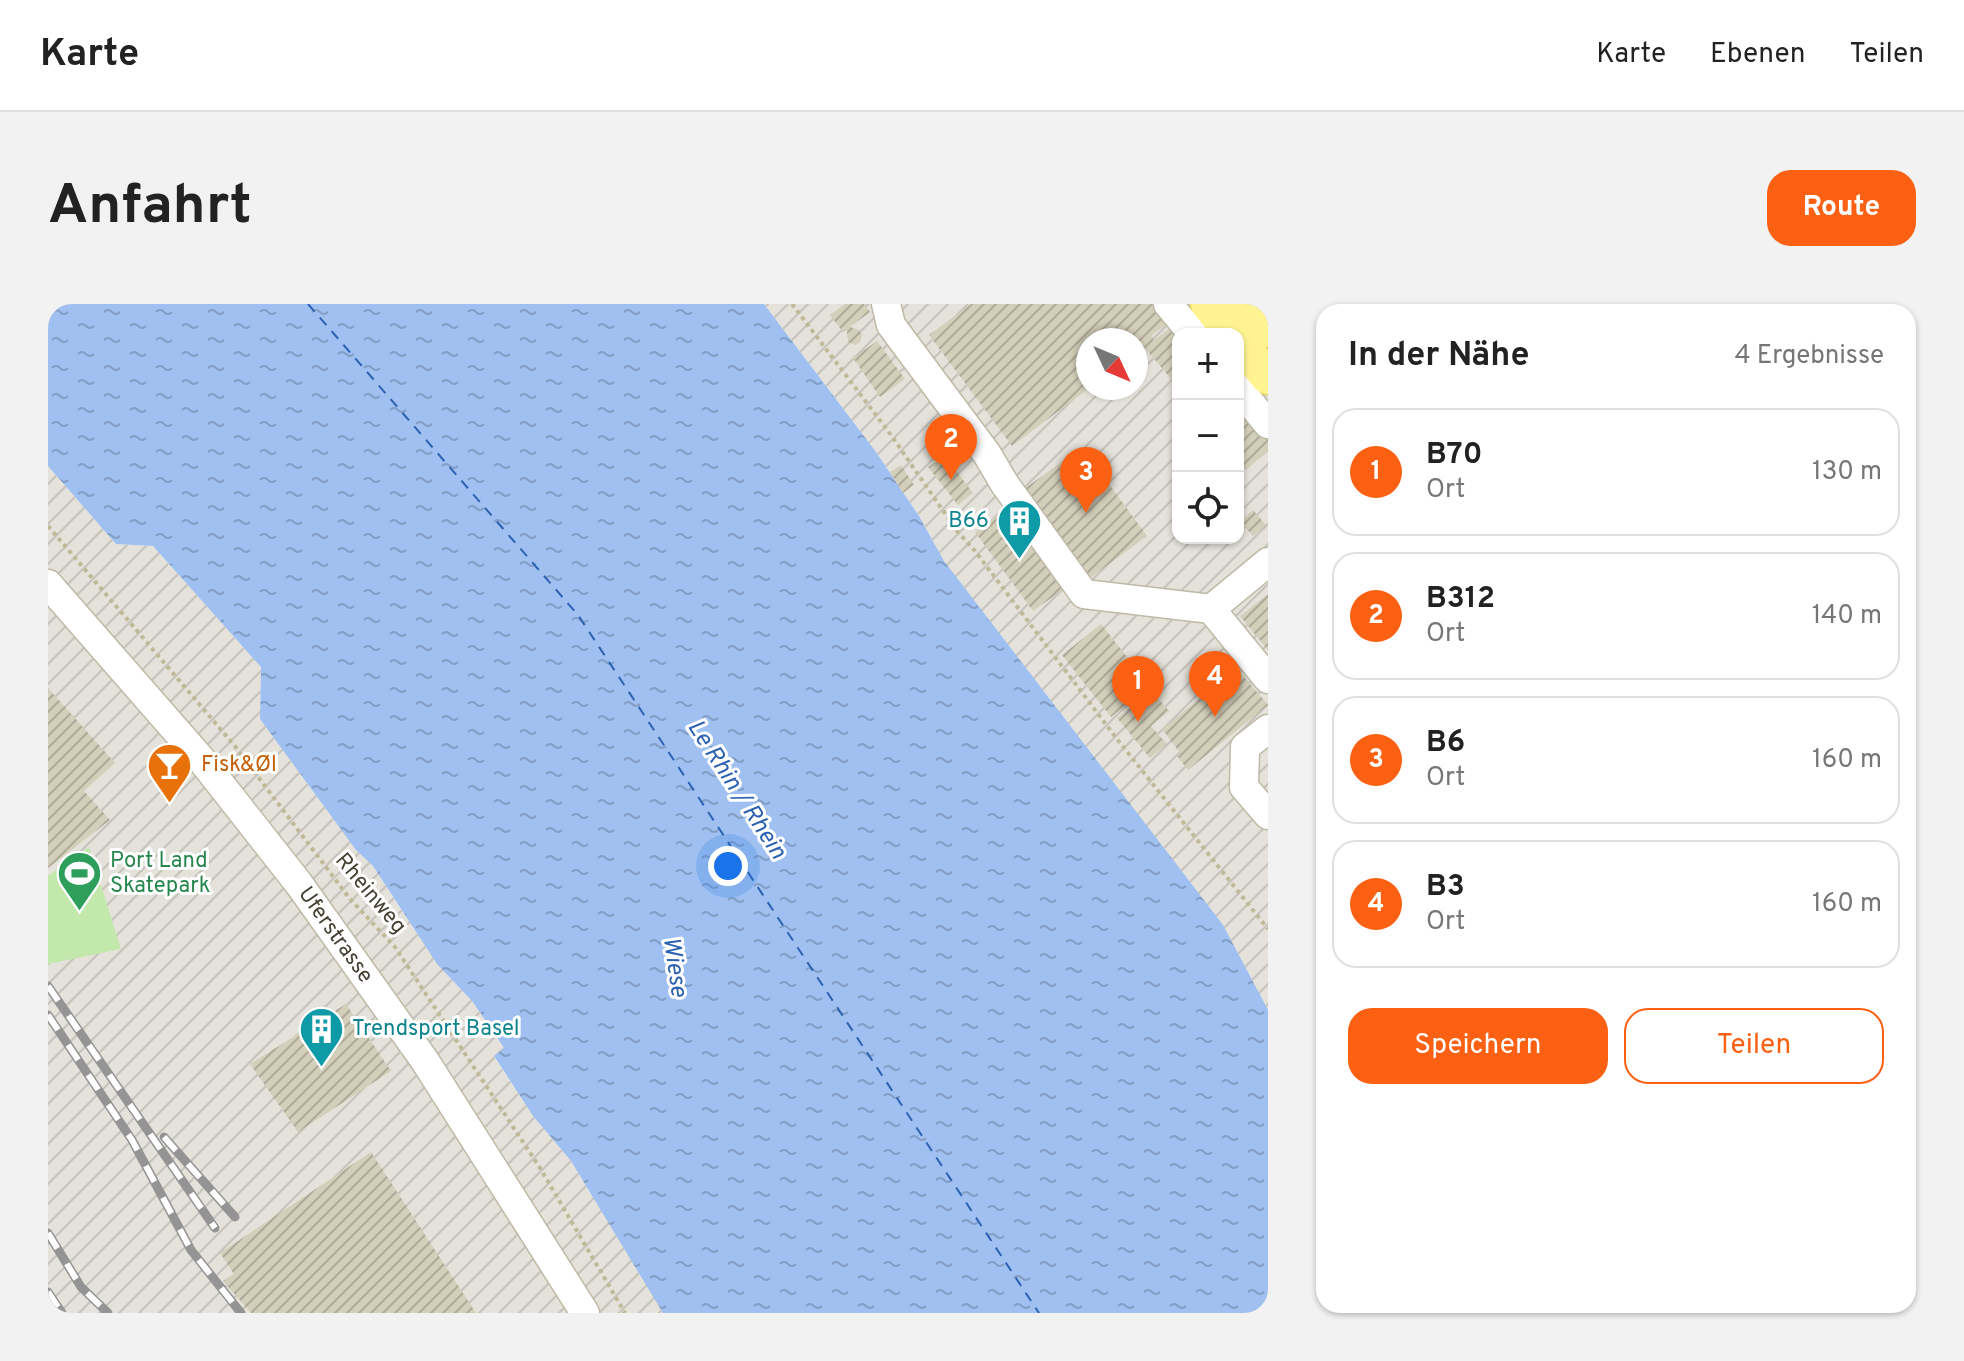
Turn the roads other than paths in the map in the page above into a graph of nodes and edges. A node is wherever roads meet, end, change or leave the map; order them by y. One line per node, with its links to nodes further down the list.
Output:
1 (886, 304): 14 (street)
2 (1168, 304): 5 (street)
3 (1208, 304): 6 (main road)
4 (1246, 304): 7 (main road)
5 (1188, 328)
6 (1227, 328)
7 (1268, 330)
8 (1244, 348): 9 (main road)
9 (1268, 377)
10 (1244, 395): 11 (street)
11 (1268, 424)
12 (1268, 562): 14 (street)
13 (48, 584): 18 (street, Uferstrasse)
14 (1211, 609): 15 (street)
15 (1268, 679)
16 (1268, 729): 17 (street)
17 (1268, 815)
18 (585, 1313)

